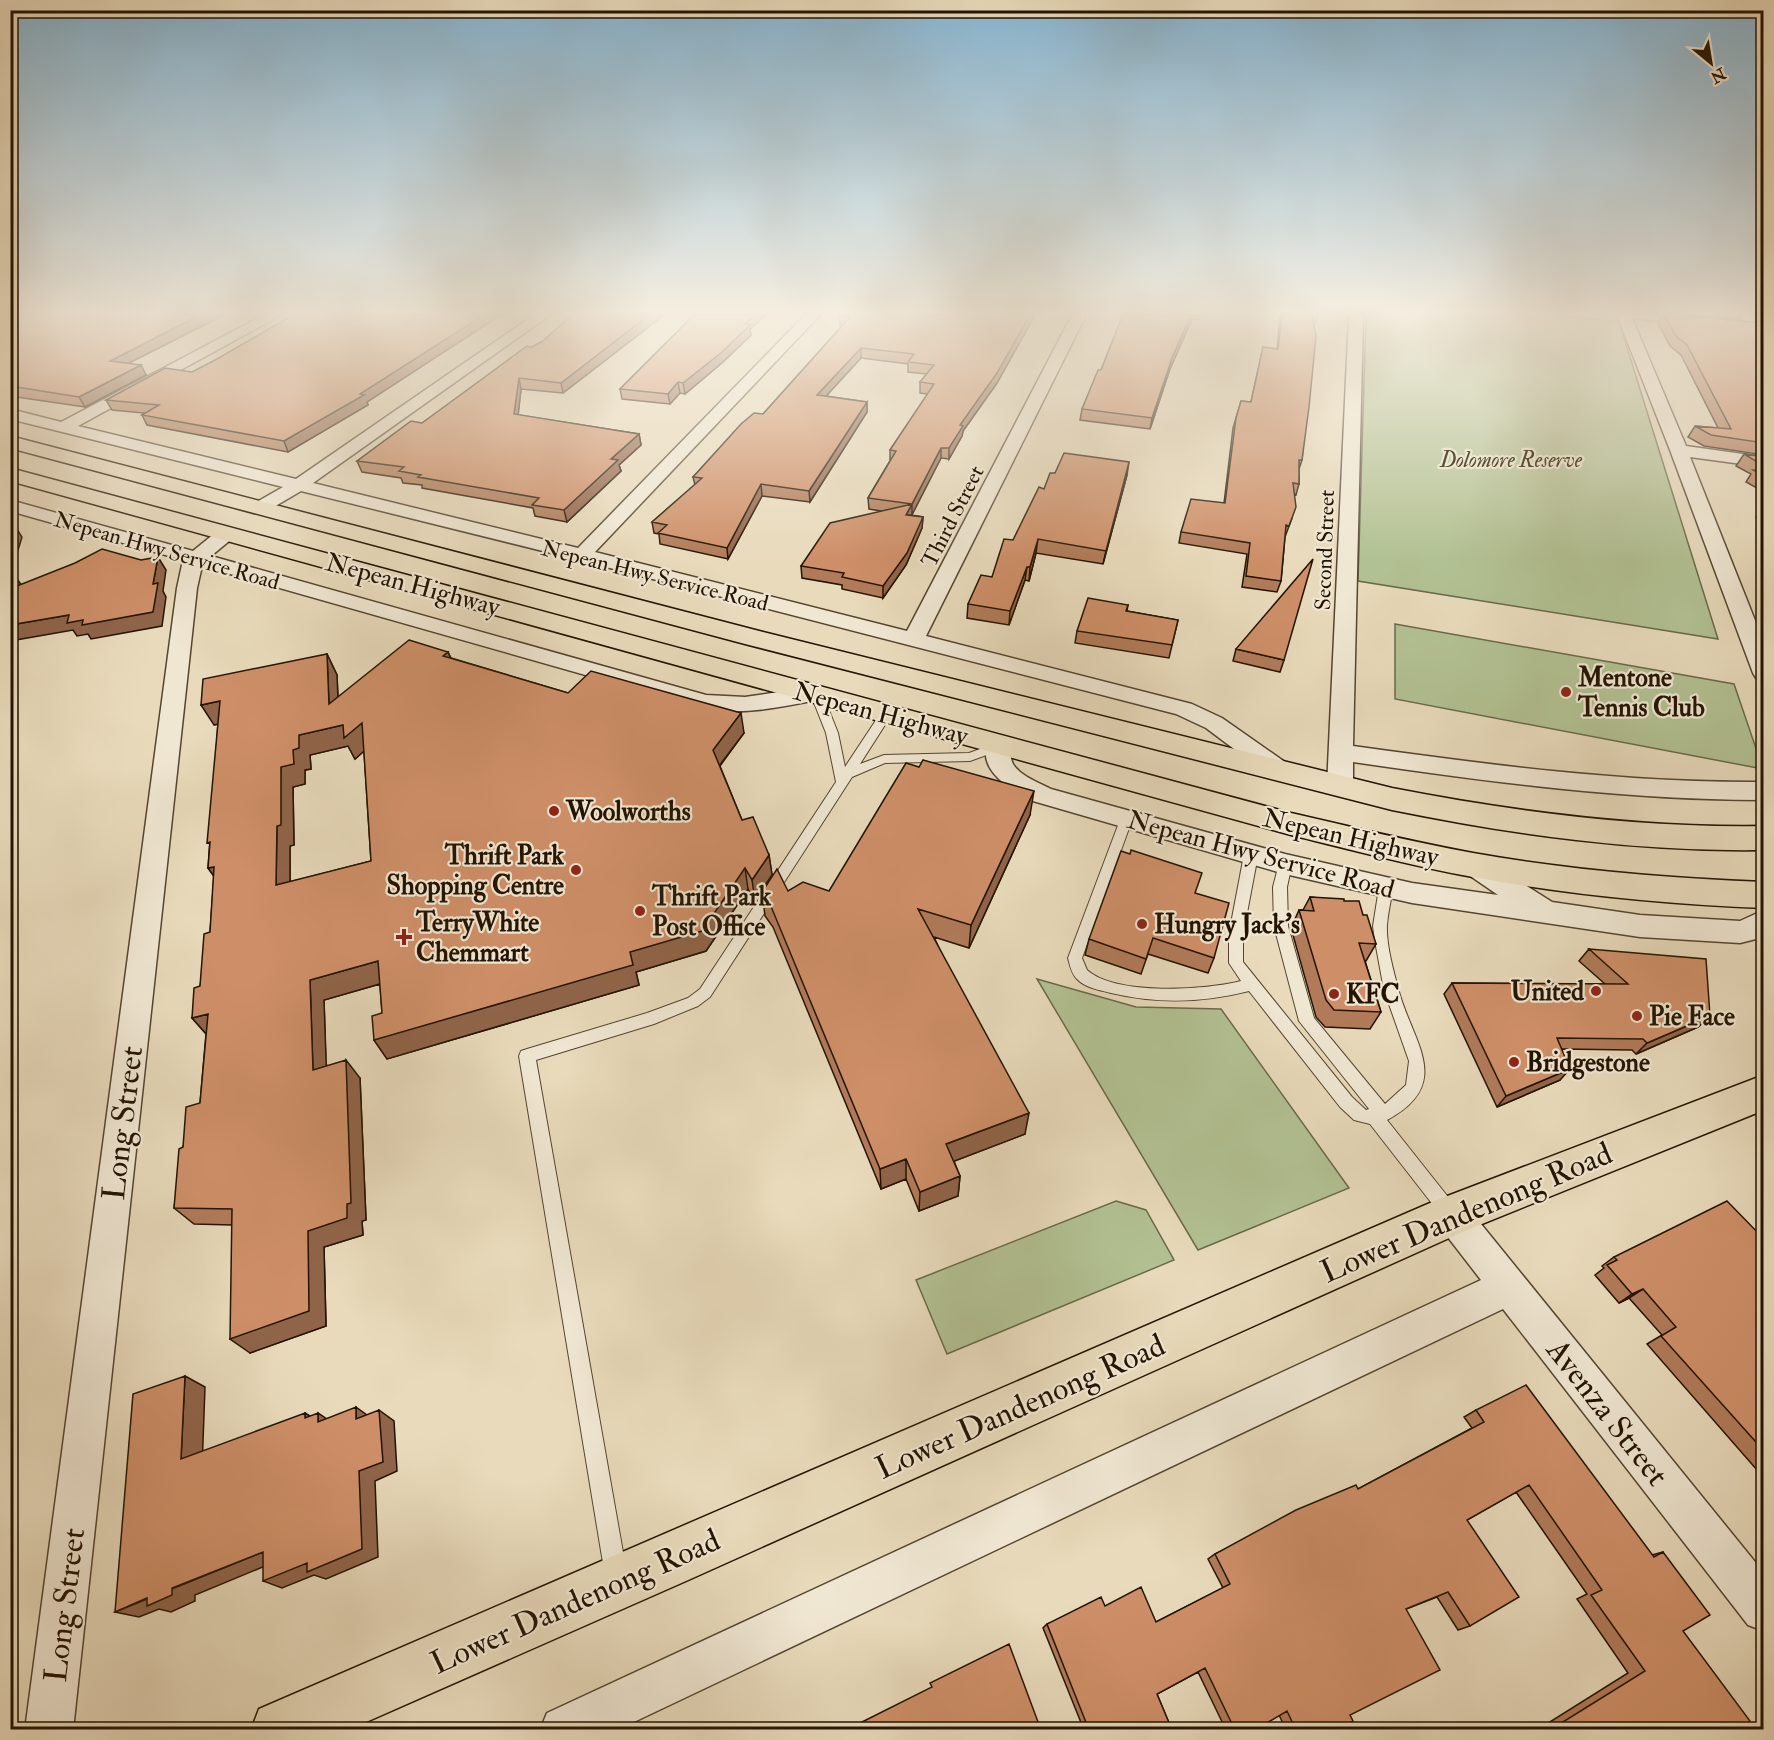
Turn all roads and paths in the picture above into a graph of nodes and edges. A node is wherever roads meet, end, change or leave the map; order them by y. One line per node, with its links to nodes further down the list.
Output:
1 (120, 396): 8 (street)
2 (427, 396): 13 (street)
3 (735, 396): 18 (street)
4 (1038, 396): 20 (street, Third Street)
5 (1354, 396): 26 (street, Second Street)
6 (1657, 396): 10 (street)
7 (10, 414): 8 (street, Nepean Hwy Service Road)
8 (63, 426): 13 (street, Nepean Hwy Service Road)
9 (10, 442): 15 (main road, Nepean Highway)
10 (1679, 450): 11 (street); 21 (street)
11 (1764, 462)
12 (10, 474): 16 (main road, Nepean Highway)
13 (299, 486): 15 (street); 18 (street, Nepean Hwy Service Road)
14 (10, 505): 19 (street, Nepean Hwy Service Road)
15 (261, 507): 17 (main road); 22 (main road, Nepean Highway)
16 (227, 533): 17 (main road, Nepean Highway); 19 (street)
17 (269, 545): 23 (main road, Nepean Highway)
18 (582, 555): 20 (street, Nepean Hwy Service Road)
19 (195, 557): 23 (street, Nepean Hwy Service Road); 47 (street, Long Street)
20 (914, 641): 27 (street, Nepean Hwy Service Road)
21 (1764, 673)
22 (910, 677): 24 (main road); 27 (main road, Nepean Highway)
23 (815, 695): 24 (main road, Nepean Highway); 28 (lane)
24 (886, 714): 25 (main road, Nepean Highway); 28 (lane)
25 (999, 746): 28 (lane); 31 (street, Nepean Hwy Service Road); 35 (main road, Nepean Highway)
26 (1343, 753): 29 (street, Second Street); 30 (street)
27 (1283, 773): 29 (main road, Nepean Highway)
28 (845, 779): 45 (lane)
29 (1340, 787): 32 (main road, Nepean Highway)
30 (1764, 791)
31 (1126, 820): 33 (street, Nepean Hwy Service Road); 40 (lane)
32 (1764, 838)
33 (1251, 855): 34 (street, Nepean Hwy Service Road); 40 (lane)
34 (1285, 864): 36 (street, Nepean Hwy Service Road); 42 (lane)
35 (1472, 864): 37 (main road, Nepean Highway); 38 (street, Nepean Hwy Service Road)
36 (1386, 888): 38 (street, Nepean Hwy Service Road); 42 (lane)
37 (1764, 895)
38 (1551, 915): 39 (street, Nepean Hwy Service Road)
39 (1764, 921)
40 (1251, 984): 42 (lane)
41 (1764, 1092): 43 (main road, Lower Dandenong Road)
42 (1379, 1115): 43 (lane)
43 (1452, 1215): 44 (street, Avenza Street); 45 (main road, Lower Dandenong Road)
44 (1508, 1287): 46 (street, Avenza Street); 49 (street)
45 (617, 1583): 48 (main road, Lower Dandenong Road)
46 (1764, 1609)
47 (49, 1730)
48 (280, 1730)
49 (564, 1730)

